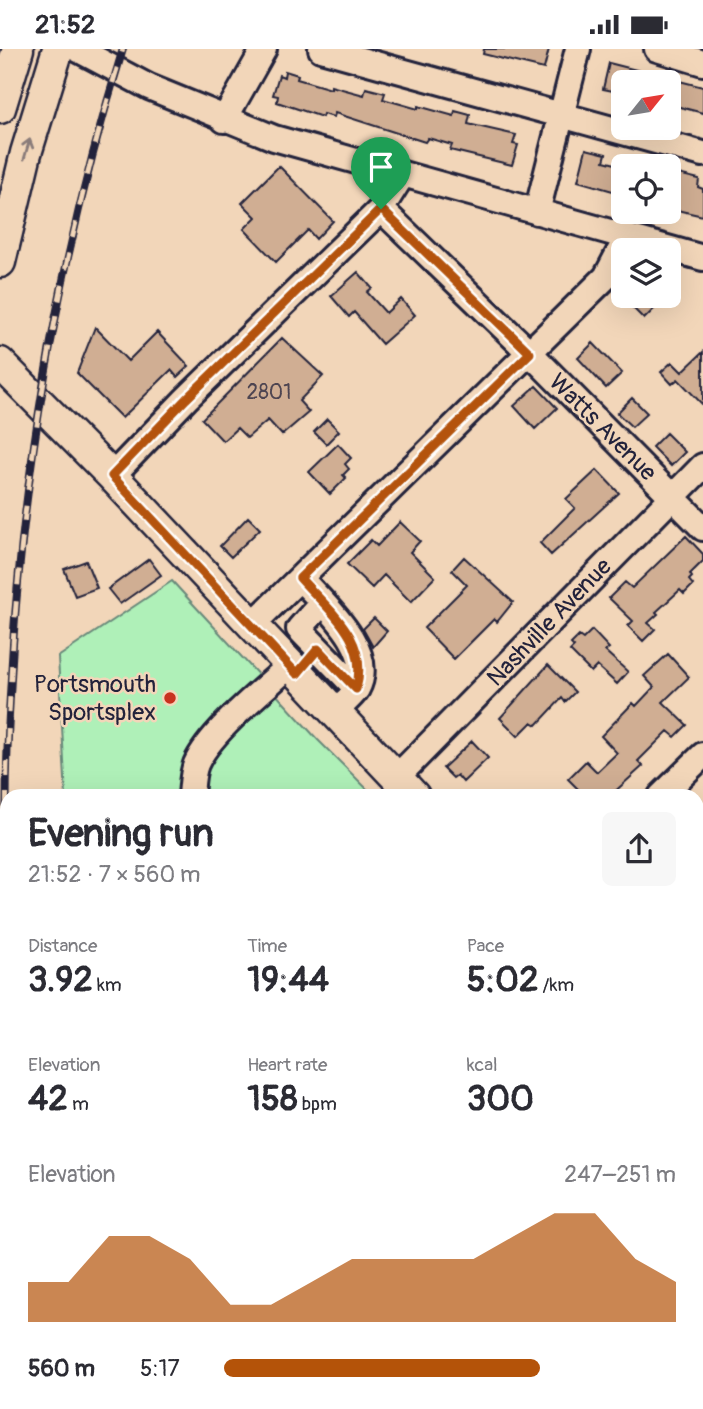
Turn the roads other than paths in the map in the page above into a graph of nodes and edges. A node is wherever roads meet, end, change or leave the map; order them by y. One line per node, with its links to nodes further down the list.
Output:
1 (18, 49): 9 (main road)
2 (58, 49): 18 (main road, one-way to 2)
3 (77, 49): 11 (street)
4 (264, 49): 11 (street)
5 (321, 49): 10 (street)
6 (578, 49): 10 (street)
7 (657, 49): 8 (street)
8 (703, 62)
9 (1, 98)
10 (561, 115): 12 (street); 15 (street)
11 (224, 120): 13 (street)
12 (703, 154)
13 (403, 174): 14 (street); 15 (street)
14 (381, 209): 19 (street, Watts Avenue); 22 (street)
15 (537, 212): 16 (street)
16 (627, 237): 17 (street); 19 (street)
17 (703, 258)
18 (0, 263)
19 (530, 353): 23 (street, Watts Avenue); 25 (street)
20 (0, 363): 22 (main road)
21 (703, 466): 23 (street, Nashville Avenue)
22 (112, 476): 27 (main road)
23 (672, 497): 24 (street, Watts Avenue); 33 (street, Nashville Avenue)
24 (703, 528)
25 (300, 578): 26 (street); 27 (street)
26 (317, 609): 28 (street); 30 (street)
27 (251, 626): 29 (main road)
28 (318, 649): 29 (street); 30 (street)
29 (293, 670): 31 (main road); 34 (street)
30 (359, 679): 31 (street)
31 (334, 713): 33 (main road)
32 (703, 755): 35 (street)
33 (405, 787)
34 (192, 789)
35 (668, 789)

